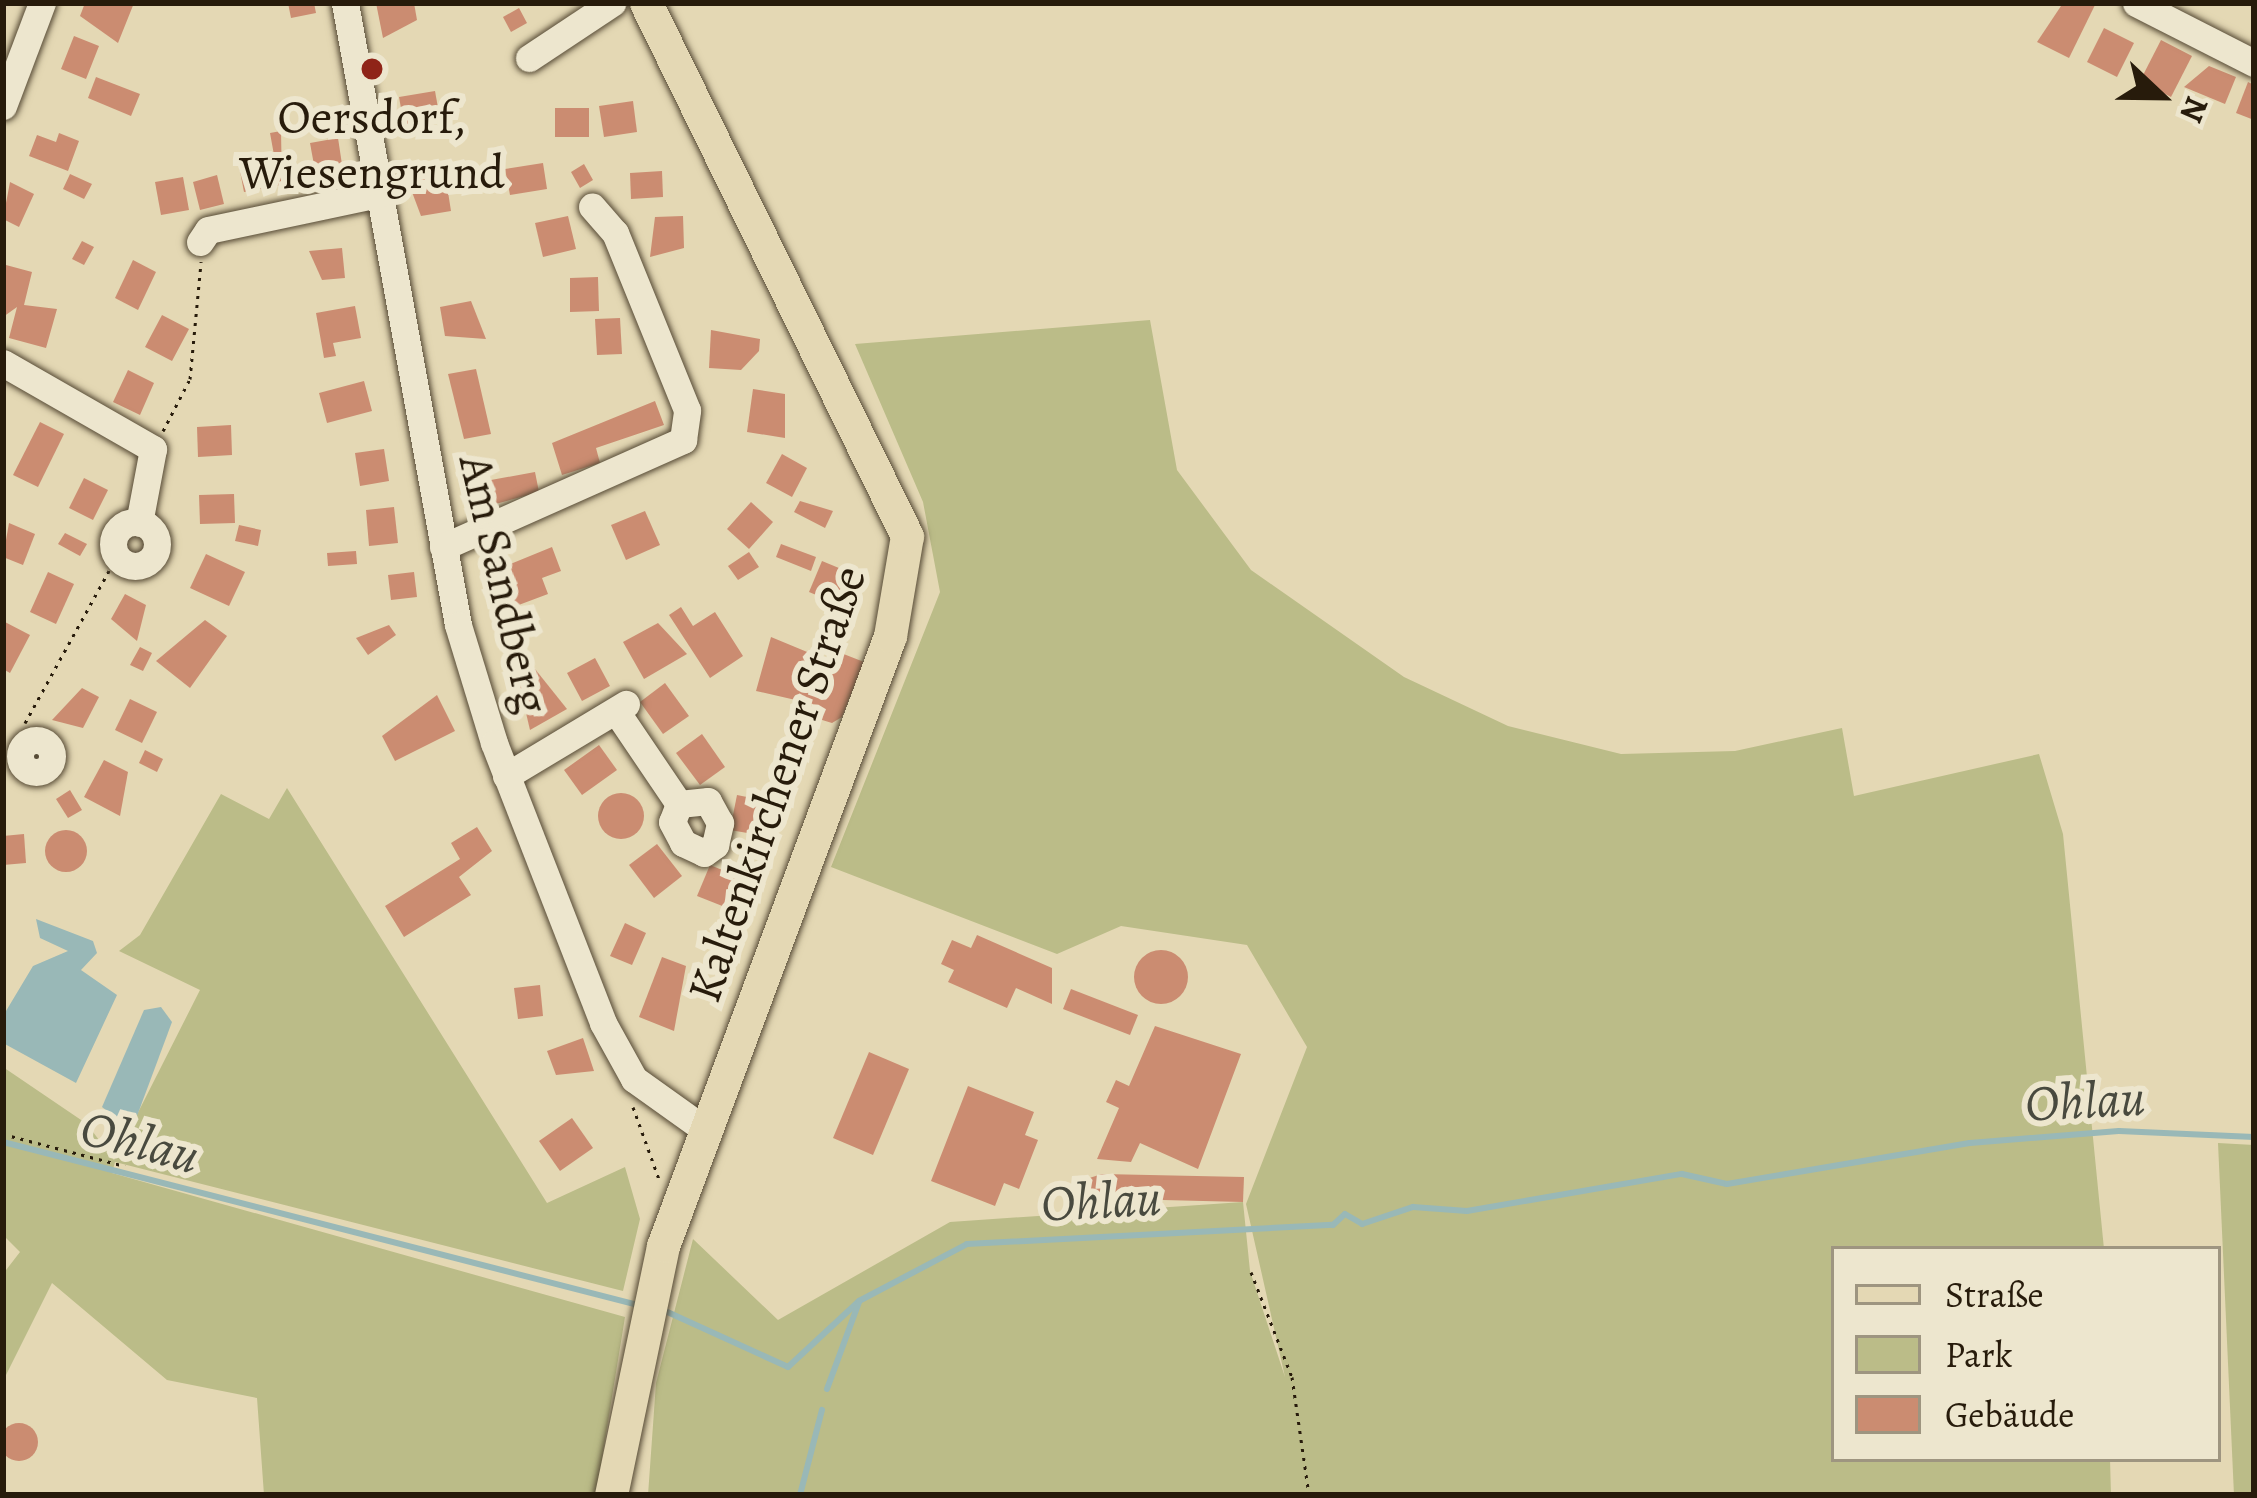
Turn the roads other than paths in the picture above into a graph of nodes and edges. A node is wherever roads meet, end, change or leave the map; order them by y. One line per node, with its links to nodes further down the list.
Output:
1 (42, 3): 8 (street)
2 (345, 3): 9 (street, Am Sandberg)
3 (612, 3): 6 (street)
4 (646, 3): 17 (main road, Kaltenkirchener Straße)
5 (2136, 3): 7 (street)
6 (529, 58)
7 (2254, 63)
8 (3, 106)
9 (379, 194): 11 (street); 13 (street, Am Sandberg)
10 (592, 207): 13 (street)
11 (200, 242)
12 (3, 363): 14 (street)
13 (443, 547): 15 (street, Am Sandberg)
14 (117, 556)
15 (506, 776): 16 (street); 17 (street, Am Sandberg)
16 (679, 804)
17 (704, 1129): 18 (main road, Kaltenkirchener Straße)
18 (611, 1495)

